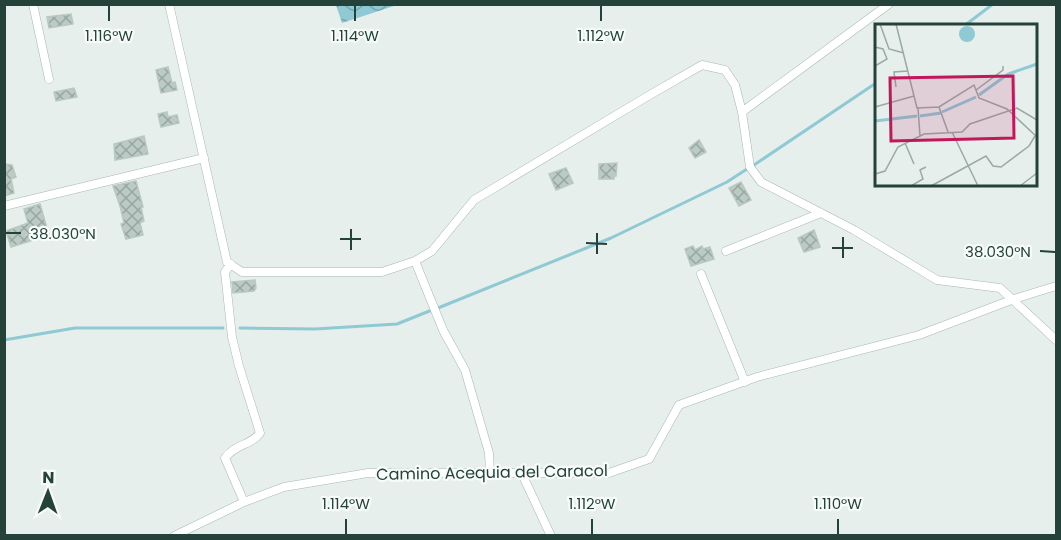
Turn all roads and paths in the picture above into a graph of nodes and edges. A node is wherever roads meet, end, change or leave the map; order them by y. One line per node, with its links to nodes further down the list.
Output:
1 (33, 4): 4 (street)
2 (169, 4): 6 (street)
3 (889, 4): 5 (street)
4 (49, 79)
5 (742, 112): 8 (street); 10 (street)
6 (204, 158): 7 (street); 11 (street)
7 (4, 206)
8 (821, 213): 9 (street); 14 (street)
9 (726, 251)
10 (415, 261): 11 (street); 17 (street)
11 (231, 264): 19 (street)
12 (701, 274): 16 (street)
13 (1056, 286): 14 (street, Camino Acequia del Caracol)
14 (1014, 299): 15 (street); 16 (street, Camino Acequia del Caracol)
15 (1056, 340)
16 (745, 382): 18 (street, Camino Acequia del Caracol)
17 (490, 473): 18 (street, Camino Acequia del Caracol); 19 (street, Camino Acequia del Caracol)
18 (522, 474): 21 (street)
19 (244, 502): 20 (street, Camino Acequia del Caracol)
20 (174, 536)
21 (550, 536)

